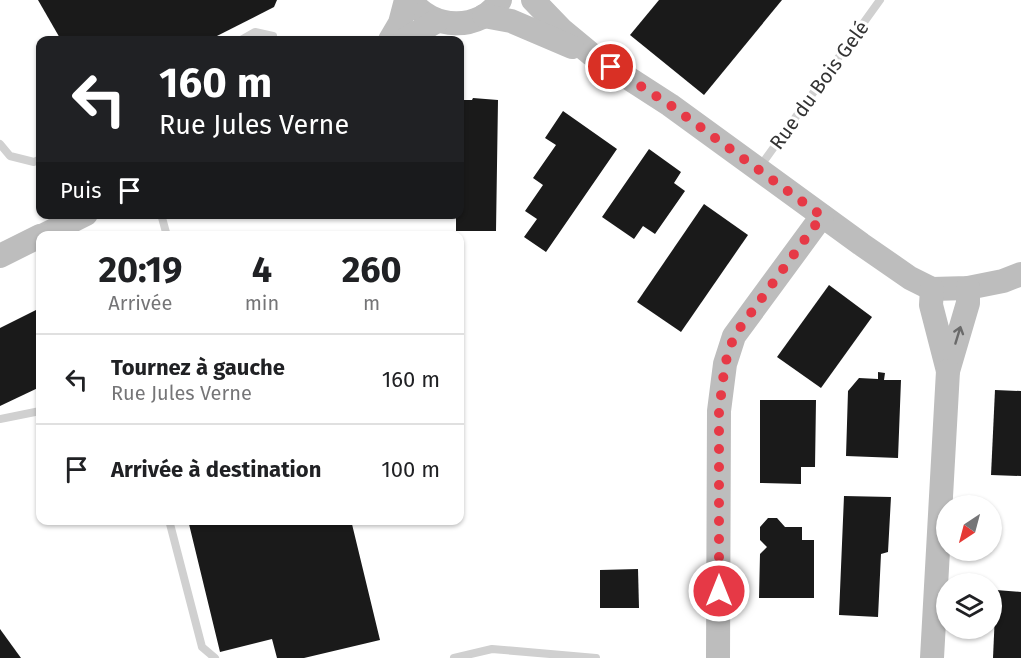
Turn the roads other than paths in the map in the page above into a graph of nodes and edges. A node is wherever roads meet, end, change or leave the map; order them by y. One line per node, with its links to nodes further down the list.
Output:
1 (406, 0): 9 (street)
2 (411, 0): 6 (street)
3 (533, 0): 11 (street)
4 (880, 0): 14 (lane, Rue du Bois Gelé)
5 (492, 8): 6 (street); 11 (street)
6 (436, 21): 10 (street)
7 (255, 36): 8 (lane)
8 (273, 36)
9 (392, 36)
10 (411, 36)
11 (591, 54): 14 (street)
12 (0, 144): 13 (lane)
13 (36, 161)
14 (758, 169): 15 (street)
15 (822, 216): 22 (street); 30 (street)
16 (76, 219): 17 (street)
17 (51, 231)
18 (36, 238): 19 (street)
19 (0, 256)
20 (1021, 274): 21 (street)
21 (968, 288): 22 (street); 23 (street, one-way to 21)
22 (932, 289): 23 (street)
23 (948, 370): 31 (street)
24 (36, 412): 25 (lane)
25 (0, 419)
26 (170, 525): 27 (lane)
27 (215, 658)
28 (454, 658): 29 (lane)
29 (596, 658)
30 (718, 658)
31 (932, 658)

